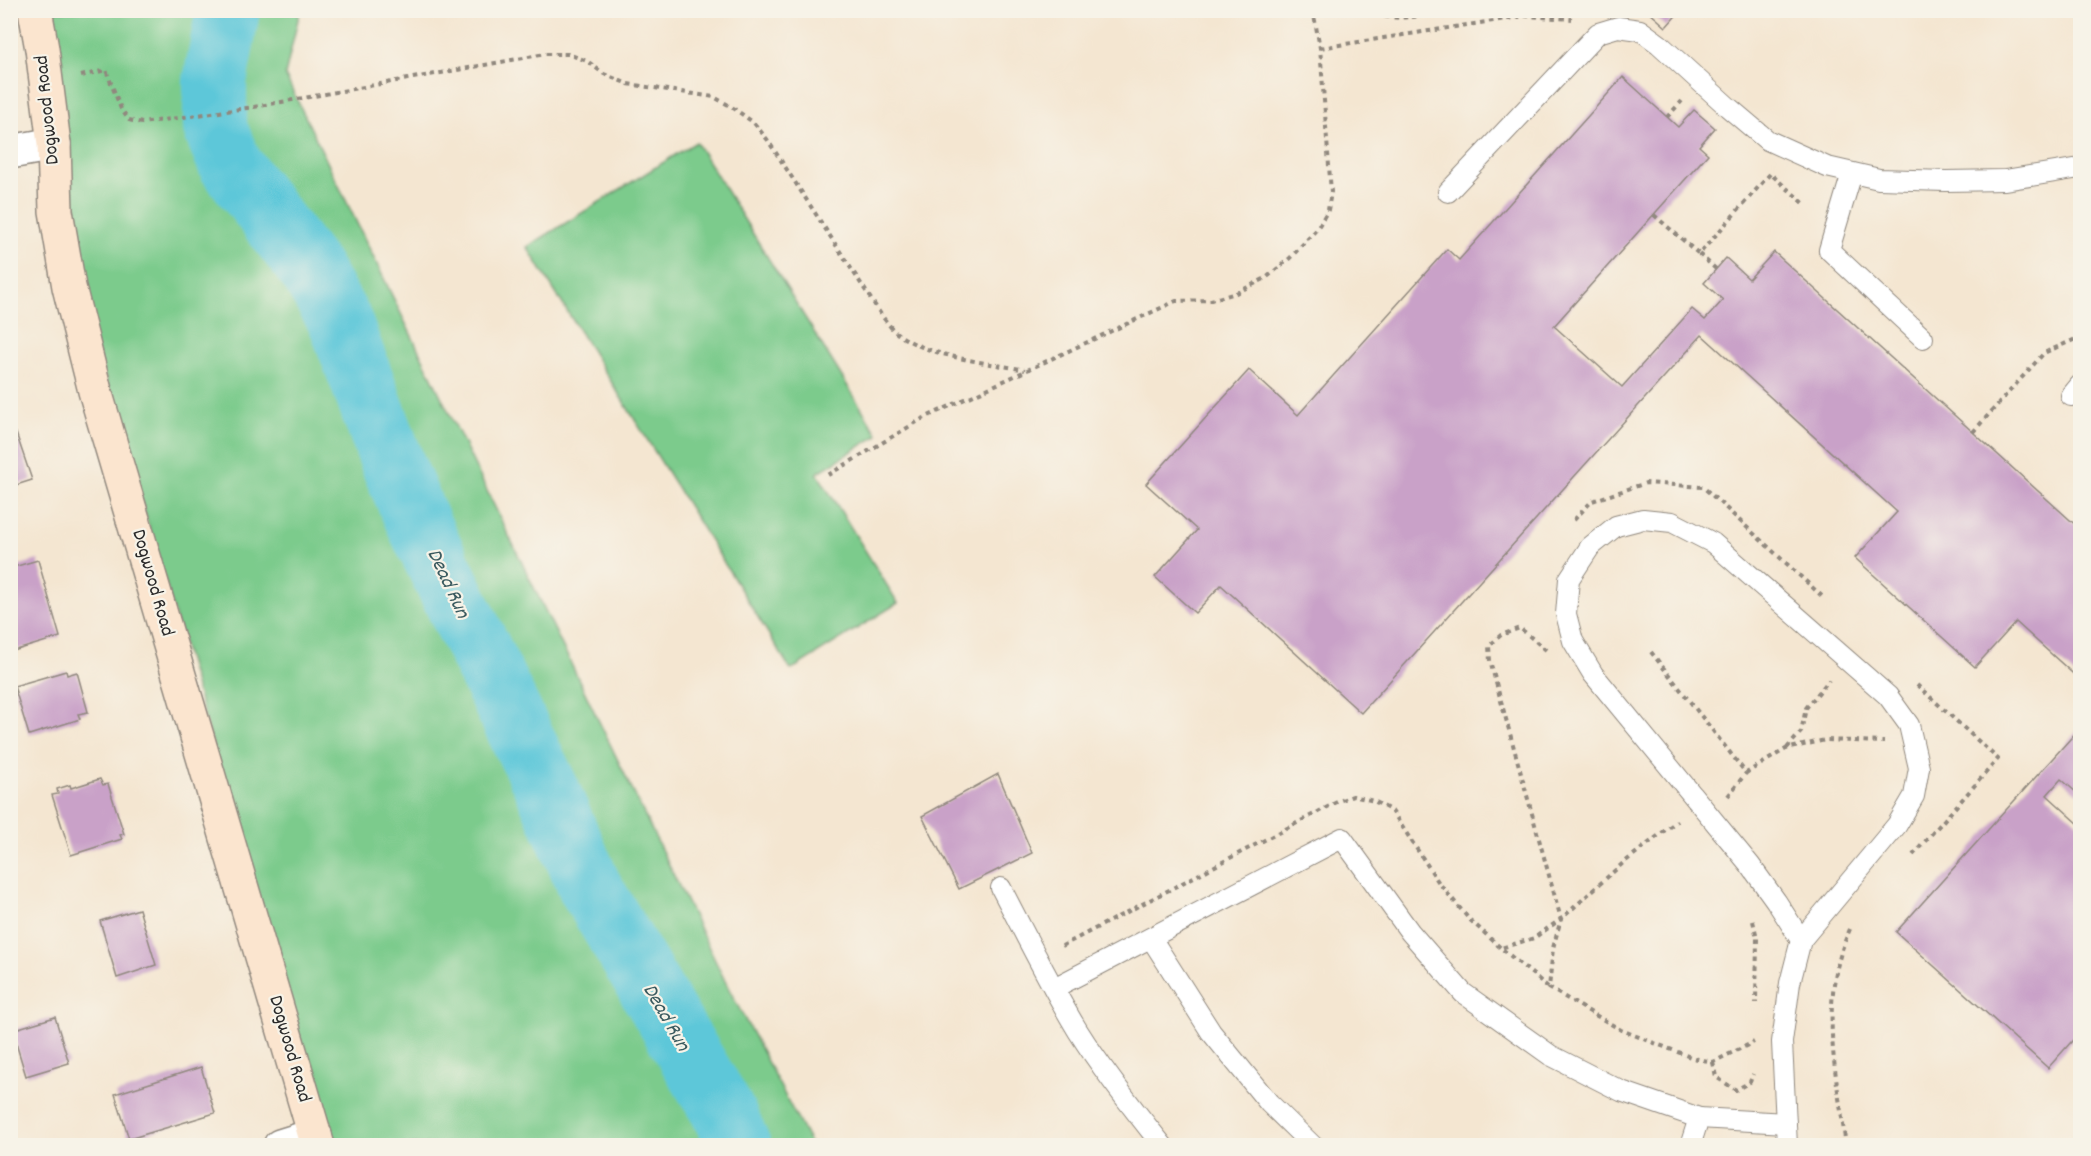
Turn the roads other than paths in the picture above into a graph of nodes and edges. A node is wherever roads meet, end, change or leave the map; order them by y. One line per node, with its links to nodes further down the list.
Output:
1 (35, 10): 2 (street, Dogwood Road)
2 (54, 144): 3 (street); 14 (street, Dogwood Road)
3 (10, 152)
4 (2080, 168): 5 (lane)
5 (1852, 173): 6 (lane); 7 (lane)
6 (1448, 192)
7 (1923, 338)
8 (1001, 888): 11 (lane)
9 (1151, 938): 11 (lane); 12 (lane); 17 (lane)
10 (1801, 940): 10 (lane); 13 (lane)
11 (1054, 988): 16 (lane)
12 (1699, 1118): 13 (lane); 18 (lane)
13 (1785, 1123): 19 (lane)
14 (316, 1141): 15 (street)
15 (280, 1146)
16 (1163, 1146)
17 (1313, 1146)
18 (1690, 1146)
19 (1787, 1146)

